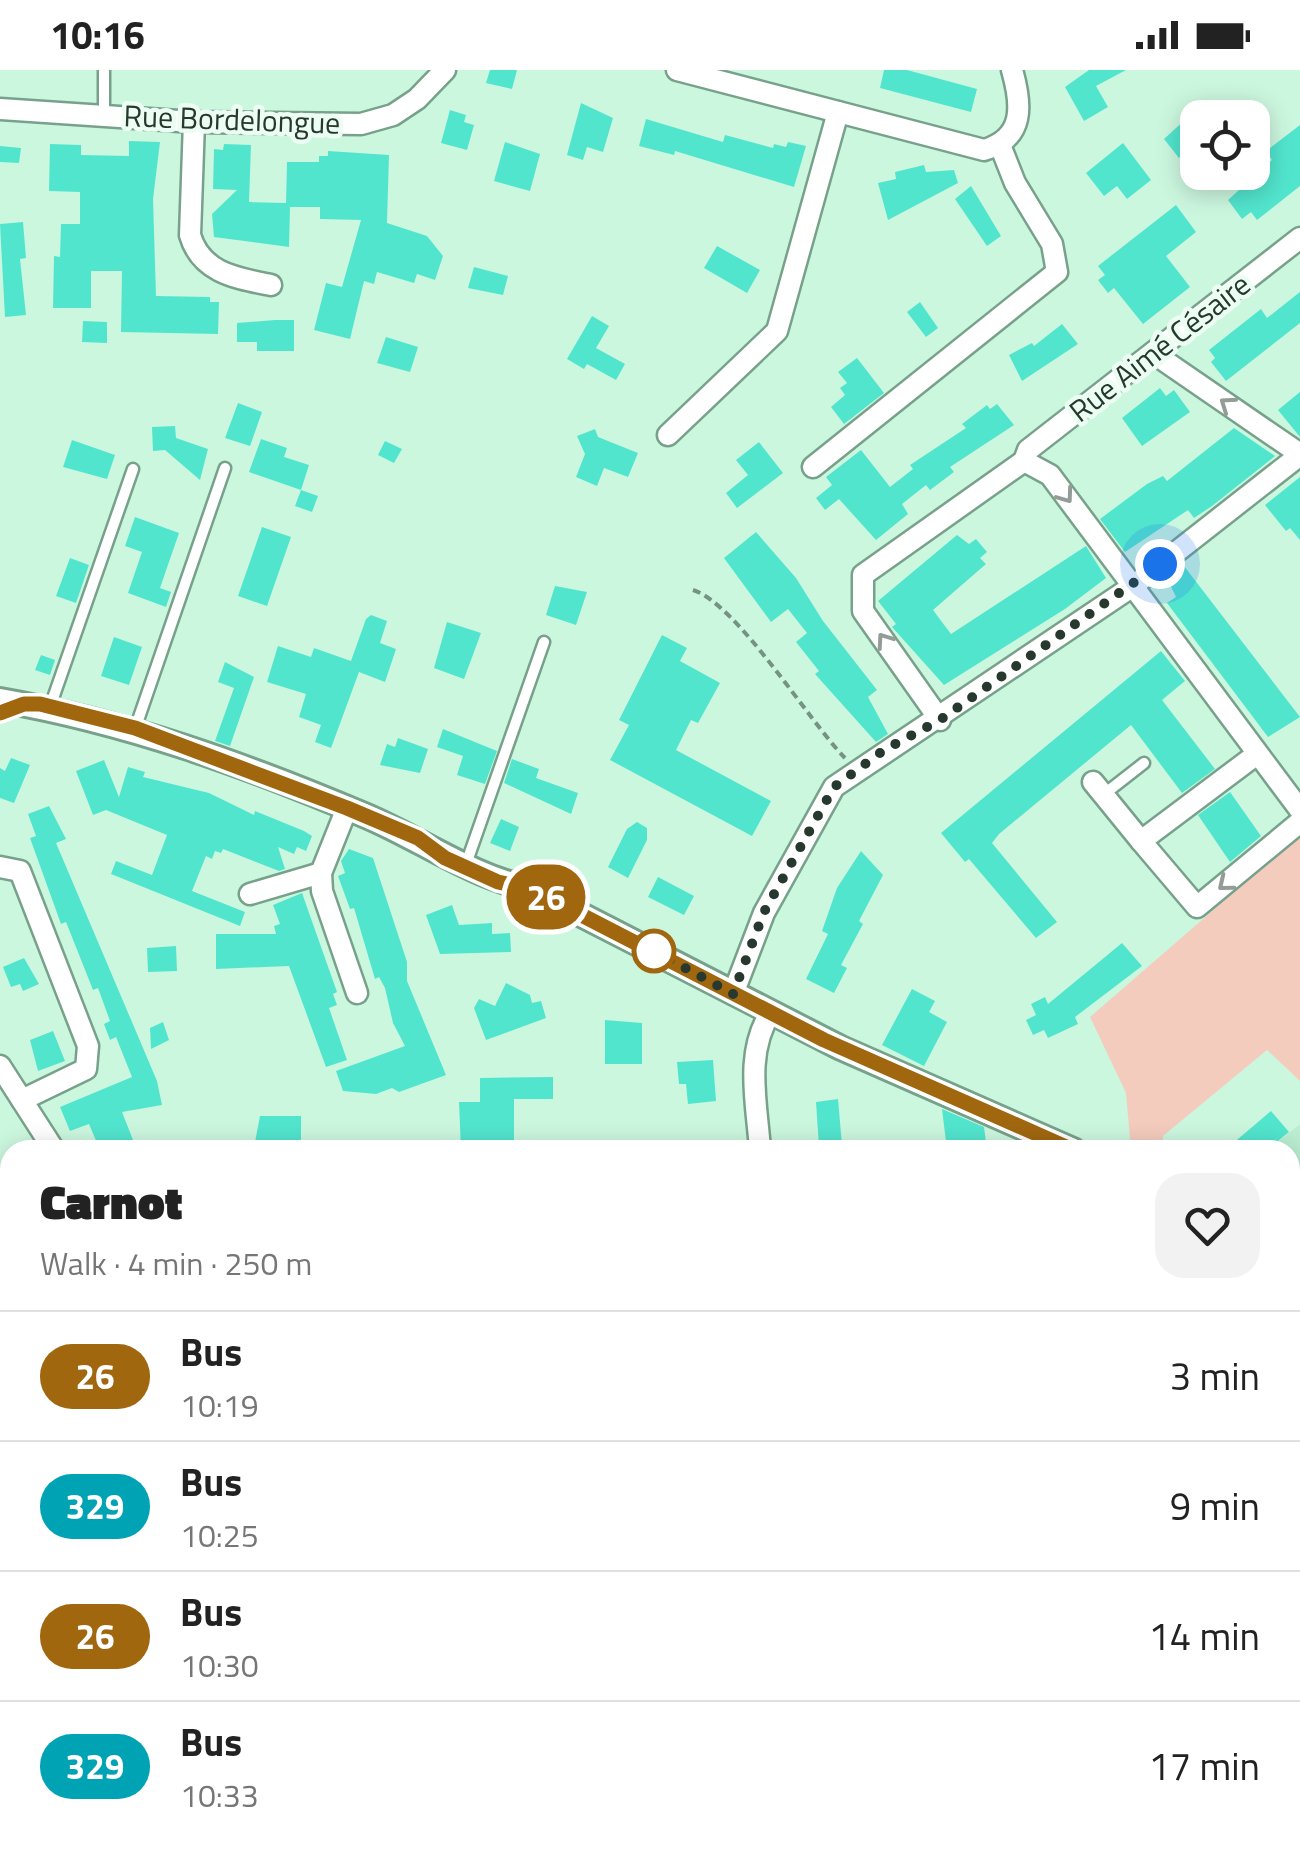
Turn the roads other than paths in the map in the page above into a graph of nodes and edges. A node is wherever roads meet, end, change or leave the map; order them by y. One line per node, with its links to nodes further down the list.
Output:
1 (104, 70): 7 (lane)
2 (445, 70): 8 (street, Rue Bordelongue)
3 (677, 70): 6 (street)
4 (1012, 70): 9 (street)
5 (0, 109): 7 (street, Rue Bordelongue)
6 (838, 112): 9 (street); 13 (street)
7 (104, 116): 8 (street, Rue Bordelongue)
8 (194, 122): 11 (street)
9 (1000, 145): 16 (street)
10 (1300, 238): 12 (street, Rue Aimé Césaire)
11 (271, 284)
12 (1153, 353): 14 (street, one-way to 12); 15 (street, Rue Aimé Césaire)
13 (668, 434)
14 (1300, 455): 19 (street)
15 (1024, 461): 19 (street, one-way to 19); 25 (street, Rue Aimé Césaire, one-way to 15)
16 (813, 467)
17 (225, 468): 26 (lane)
18 (133, 469): 23 (lane)
19 (1133, 586): 25 (street); 27 (street)
20 (544, 642): 35 (lane)
21 (0, 700): 22 (street)
22 (24, 704): 23 (street); 24 (street)
23 (50, 707): 26 (street)
24 (0, 714)
25 (940, 720): 39 (street)
26 (135, 728): 30 (street)
27 (1257, 754): 31 (street); 33 (street)
28 (1144, 763): 29 (lane)
29 (1098, 788): 33 (street)
30 (347, 808): 35 (street); 36 (street)
31 (1300, 810)
32 (1300, 822): 33 (street, one-way to 33)
33 (1141, 841)
34 (0, 867): 42 (street)
35 (464, 867): 39 (street)
36 (321, 873): 37 (street); 38 (street)
37 (250, 894)
38 (356, 993)
39 (733, 994): 40 (street)
40 (771, 1012): 44 (street); 45 (street)
41 (0, 1066): 42 (street)
42 (22, 1100): 43 (street)
43 (48, 1140)
44 (760, 1140)
45 (1051, 1140)

